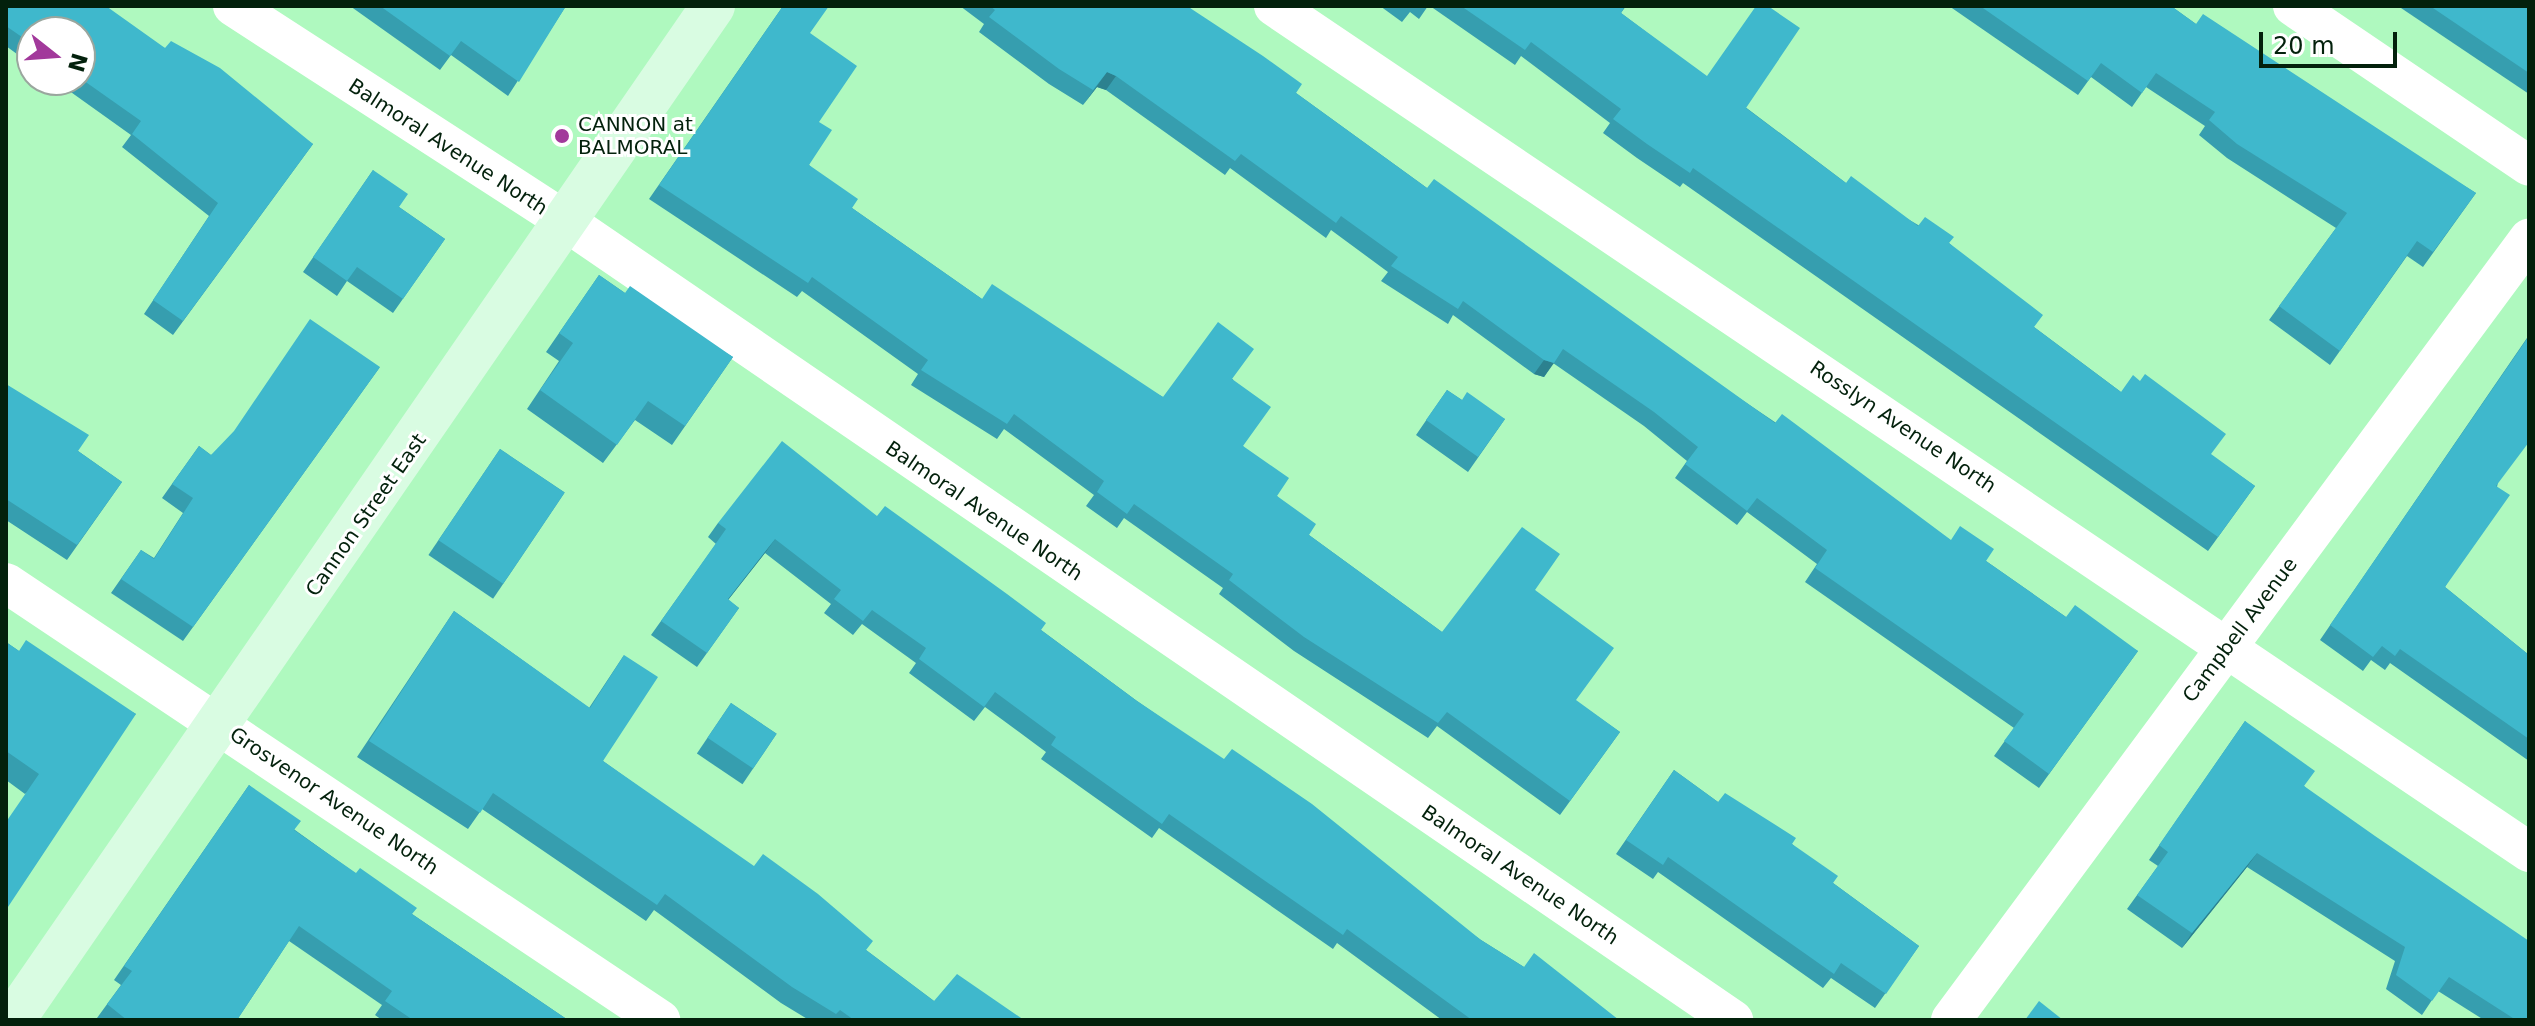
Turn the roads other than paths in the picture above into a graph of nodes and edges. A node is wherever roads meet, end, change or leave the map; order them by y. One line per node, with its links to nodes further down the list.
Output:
1 (233, 6): 6 (street, Balmoral Avenue North)
2 (713, 6): 6 (main road, Cannon Street East)
3 (1274, 6): 9 (street, Rosslyn Avenue North)
4 (2293, 6): 5 (street)
5 (2529, 166)
6 (568, 223): 10 (main road, Cannon Street East); 14 (street, Balmoral Avenue North)
7 (2529, 239): 9 (street, Campbell Avenue)
8 (6, 583): 10 (street, Grosvenor Avenue North)
9 (2229, 646): 11 (street, Rosslyn Avenue North); 15 (street, Campbell Avenue)
10 (219, 724): 12 (main road, Cannon Street East); 13 (street, Grosvenor Avenue North)
11 (2529, 852)
12 (13, 1020)
13 (660, 1020)
14 (1733, 1020)
15 (1951, 1020)

